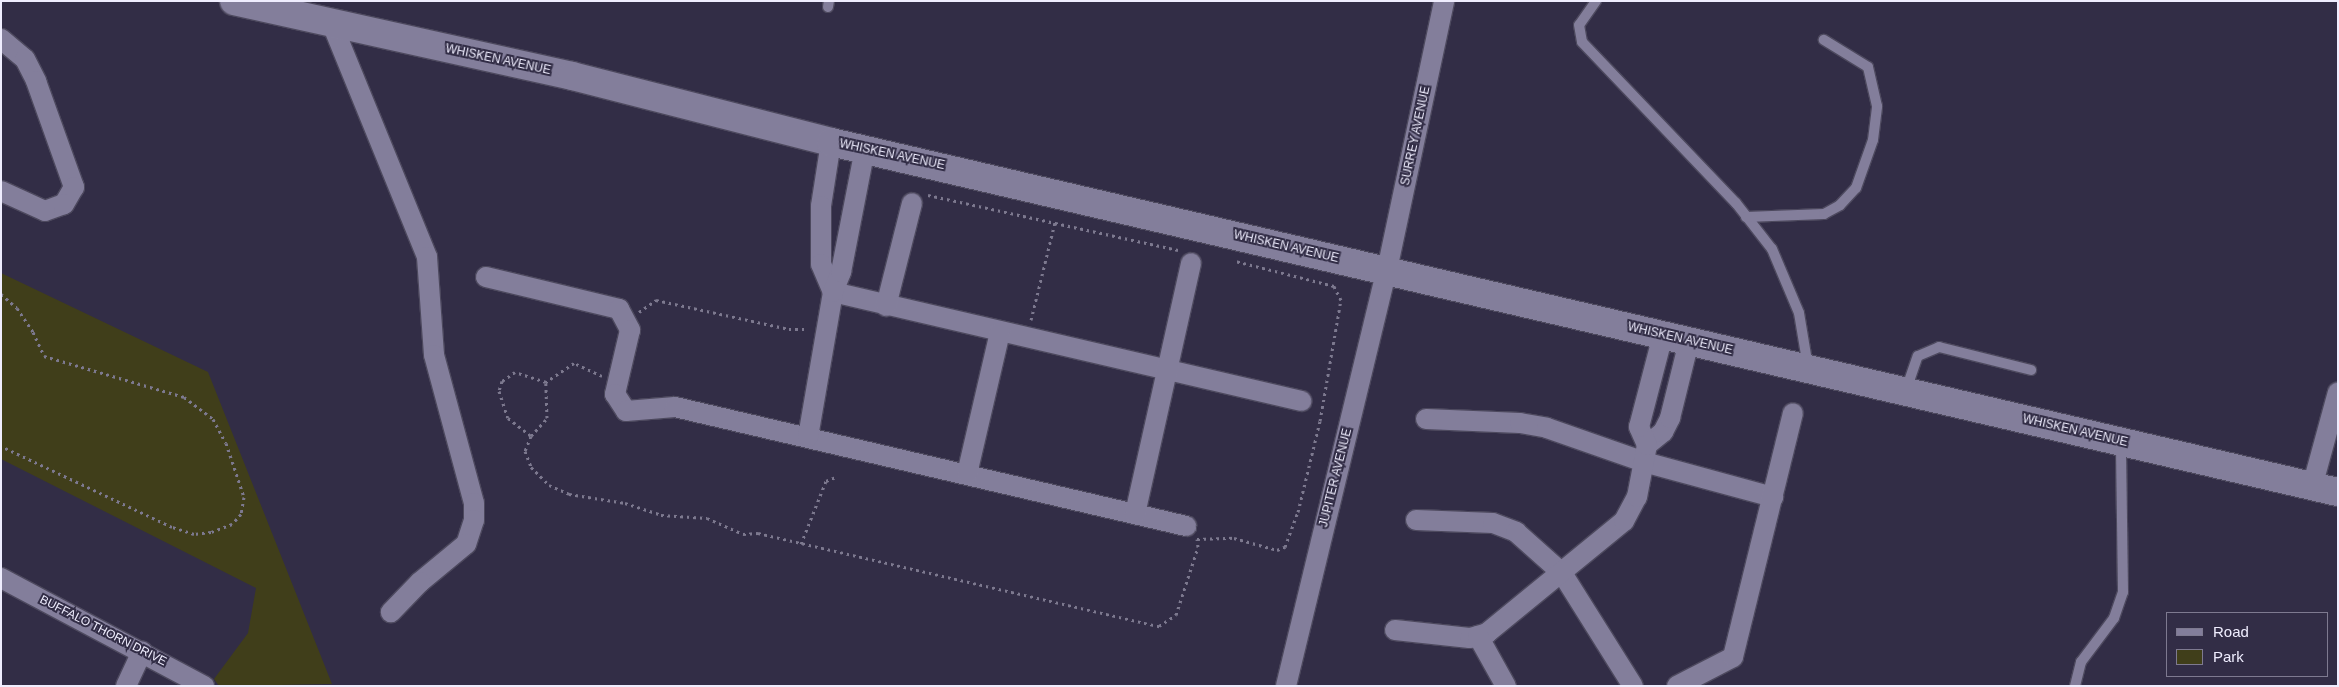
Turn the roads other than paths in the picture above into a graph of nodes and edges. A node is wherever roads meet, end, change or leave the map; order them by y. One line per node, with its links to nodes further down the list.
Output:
1 (234, 1): 4 (street, WHISKEN AVENUE)
2 (1444, 1): 13 (street, SURREY AVENUE)
3 (1596, 1): 11 (lane)
4 (332, 24): 7 (street, WHISKEN AVENUE); 40 (street)
5 (1, 39): 9 (street)
6 (1824, 40): 11 (lane)
7 (831, 142): 8 (street, WHISKEN AVENUE); 15 (street)
8 (865, 149): 13 (street, WHISKEN AVENUE); 15 (street)
9 (1, 191)
10 (912, 203): 16 (street)
11 (1746, 217): 20 (lane)
12 (1189, 256): 19 (street)
13 (1387, 270): 18 (street, WHISKEN AVENUE); 46 (street, JUPITER AVENUE)
14 (486, 277): 29 (street)
15 (833, 292): 16 (street); 29 (street)
16 (886, 306): 17 (street)
17 (1000, 332): 19 (street); 32 (street)
18 (1676, 338): 20 (street, WHISKEN AVENUE); 22 (street); 23 (street)
19 (1168, 370): 26 (street); 35 (street)
20 (1808, 370): 24 (street, WHISKEN AVENUE)
21 (2031, 370): 24 (lane)
22 (1650, 381): 23 (street); 31 (street)
23 (1677, 390): 31 (street)
24 (1905, 391): 30 (street, WHISKEN AVENUE)
25 (2338, 392): 33 (street)
26 (1301, 401)
27 (1793, 412): 34 (street)
28 (1426, 419): 31 (street)
29 (808, 437): 32 (street)
30 (2122, 441): 33 (street, WHISKEN AVENUE); 50 (lane)
31 (1646, 454): 34 (street); 38 (street)
32 (967, 474): 35 (street)
33 (2331, 489)
34 (1773, 497): 49 (street)
35 (1135, 514): 37 (street)
36 (1416, 520): 38 (street)
37 (1191, 533)
38 (1562, 573): 42 (street); 48 (street)
39 (1, 578): 43 (street, BUFFALO THORN DRIVE)
40 (391, 612)
41 (1395, 630): 42 (street)
42 (1478, 636): 47 (street)
43 (142, 652): 44 (street); 45 (street, BUFFALO THORN DRIVE)
44 (126, 686)
45 (204, 686)
46 (1286, 686)
47 (1506, 686)
48 (1633, 686)
49 (1677, 686)
50 (2075, 686)

